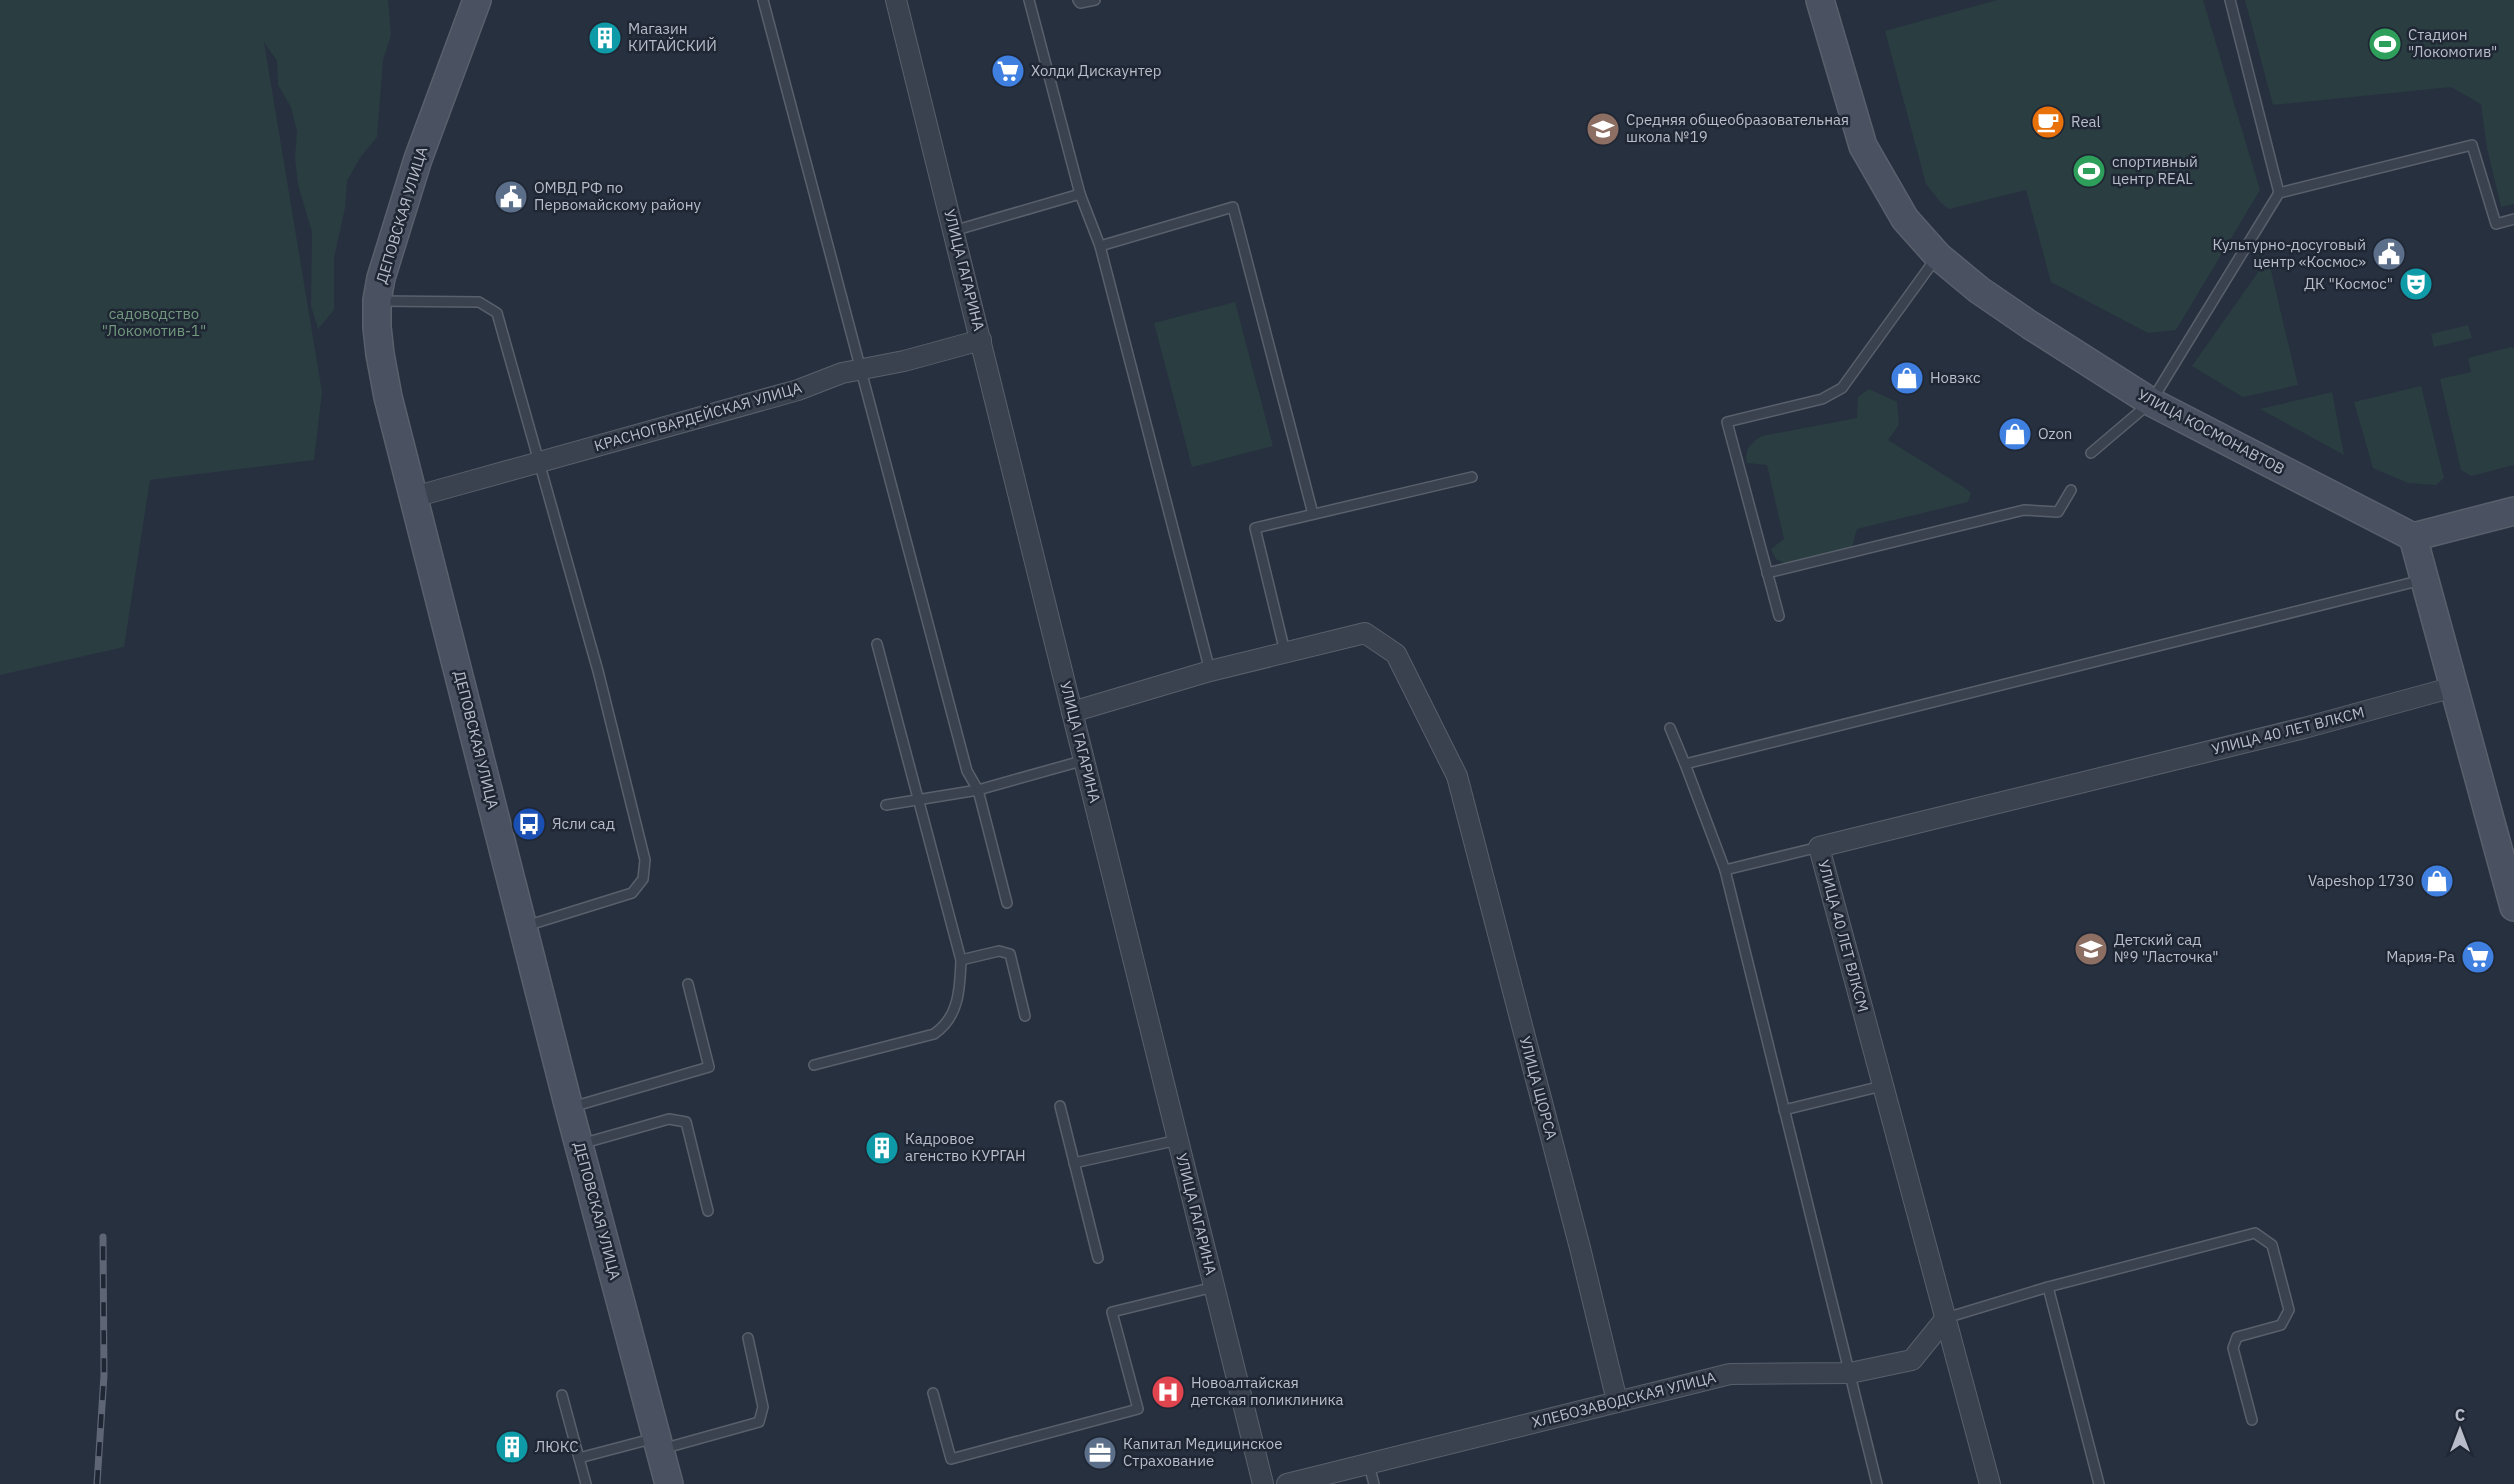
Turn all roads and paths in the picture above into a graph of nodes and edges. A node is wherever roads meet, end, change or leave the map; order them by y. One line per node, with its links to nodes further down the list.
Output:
1 (477, 0): 15 (street, ДЕПОВСКАЯ УЛИЦА)
2 (763, 0): 17 (lane)
3 (896, 0): 12 (street, УЛИЦА ГАГАРИНА)
4 (1029, 0): 10 (lane)
5 (1078, 0): 6 (lane)
6 (1095, 0)
7 (1820, 0): 14 (street, УЛИЦА КОСМОНАВТОВ)
8 (2230, 0): 9 (lane)
9 (2279, 193): 11 (lane); 18 (lane)
10 (1080, 194): 12 (lane); 13 (lane)
11 (2514, 219)
12 (953, 231): 16 (street, УЛИЦА ГАГАРИНА)
13 (1100, 246): 25 (lane); 32 (lane)
14 (1938, 256): 18 (street, УЛИЦА КОСМОНАВТОВ); 27 (lane)
15 (377, 300): 20 (lane); 23 (street, ДЕПОВСКАЯ УЛИЦА)
16 (981, 340): 17 (street, КРАСНОГВАРДЕЙСКАЯ УЛИЦА); 34 (street, УЛИЦА ГАГАРИНА)
17 (860, 369): 20 (street, КРАСНОГВАРДЕЙСКАЯ УЛИЦА); 38 (lane)
18 (2151, 402): 19 (lane); 26 (street, УЛИЦА КОСМОНАВТОВ)
19 (2091, 453)
20 (539, 463): 23 (street, КРАСНОГВАРДЕЙСКАЯ УЛИЦА); 45 (lane)
21 (1472, 477): 25 (lane)
22 (2071, 490): 27 (lane)
23 (414, 497): 45 (street, ДЕПОВСКАЯ УЛИЦА)
24 (2514, 511): 26 (street)
25 (1313, 514): 31 (lane)
26 (2414, 537): 28 (street)
27 (1767, 573): 29 (lane)
28 (2425, 579): 33 (street); 37 (lane)
29 (1779, 616)
30 (877, 644): 39 (lane)
31 (1285, 652): 32 (street, УЛИЦА ЩОРСА); 66 (street, УЛИЦА ЩОРСА)
32 (1210, 671): 34 (street, УЛИЦА ЩОРСА)
33 (2454, 687): 41 (street, УЛИЦА 40 ЛЕТ ВЛКСМ); 44 (street)
34 (1072, 712): 36 (street, УЛИЦА ГАГАРИНА)
35 (1670, 728): 37 (lane)
36 (1086, 760): 38 (lane); 54 (street, УЛИЦА ГАГАРИНА)
37 (1685, 764): 42 (lane)
38 (978, 790): 39 (lane); 43 (lane)
39 (918, 799): 40 (lane); 46 (lane)
40 (886, 805)
41 (1819, 847): 42 (lane); 50 (street, УЛИЦА 40 ЛЕТ ВЛКСМ)
42 (1725, 870): 53 (lane)
43 (1007, 903)
44 (2514, 907)
45 (523, 926): 52 (street, ДЕПОВСКАЯ УЛИЦА)
46 (961, 960): 48 (lane); 49 (lane)
47 (688, 984): 52 (lane)
48 (1025, 1016)
49 (814, 1065)
50 (1882, 1086): 53 (lane); 61 (street, УЛИЦА 40 ЛЕТ ВЛКСМ)
51 (1060, 1106): 56 (lane)
52 (569, 1108): 55 (street, ДЕПОВСКАЯ УЛИЦА)
53 (1784, 1110): 63 (lane)
54 (1178, 1140): 56 (lane); 59 (street, УЛИЦА ГАГАРИНА)
55 (579, 1144): 57 (lane); 68 (street, ДЕПОВСКАЯ УЛИЦА)
56 (1074, 1163): 58 (lane)
57 (708, 1211)
58 (1098, 1258)
59 (1214, 1287): 64 (lane); 73 (street, УЛИЦА ГАГАРИНА)
60 (2048, 1287): 61 (lane); 67 (lane); 77 (lane)
61 (1946, 1318): 63 (street, ХЛЕБОЗАВОДСКАЯ УЛИЦА); 76 (street, УЛИЦА 40 ЛЕТ ВЛКСМ)
62 (748, 1338): 68 (lane)
63 (1850, 1373): 66 (street, ХЛЕБОЗАВОДСКАЯ УЛИЦА); 75 (lane)
64 (933, 1393)
65 (562, 1395): 69 (lane)
66 (1617, 1401): 70 (street, ХЛЕБОЗАВОДСКАЯ УЛИЦА)
67 (2252, 1420)
68 (658, 1444): 69 (lane); 72 (street, ДЕПОВСКАЯ УЛИЦА)
69 (579, 1458): 71 (lane)
70 (1372, 1475): 74 (street, ХЛЕБОЗАВОДСКАЯ УЛИЦА)
71 (586, 1484)
72 (669, 1484)
73 (1263, 1484)
74 (1287, 1484)
75 (1877, 1484)
76 (1990, 1484)
77 (2099, 1484)

